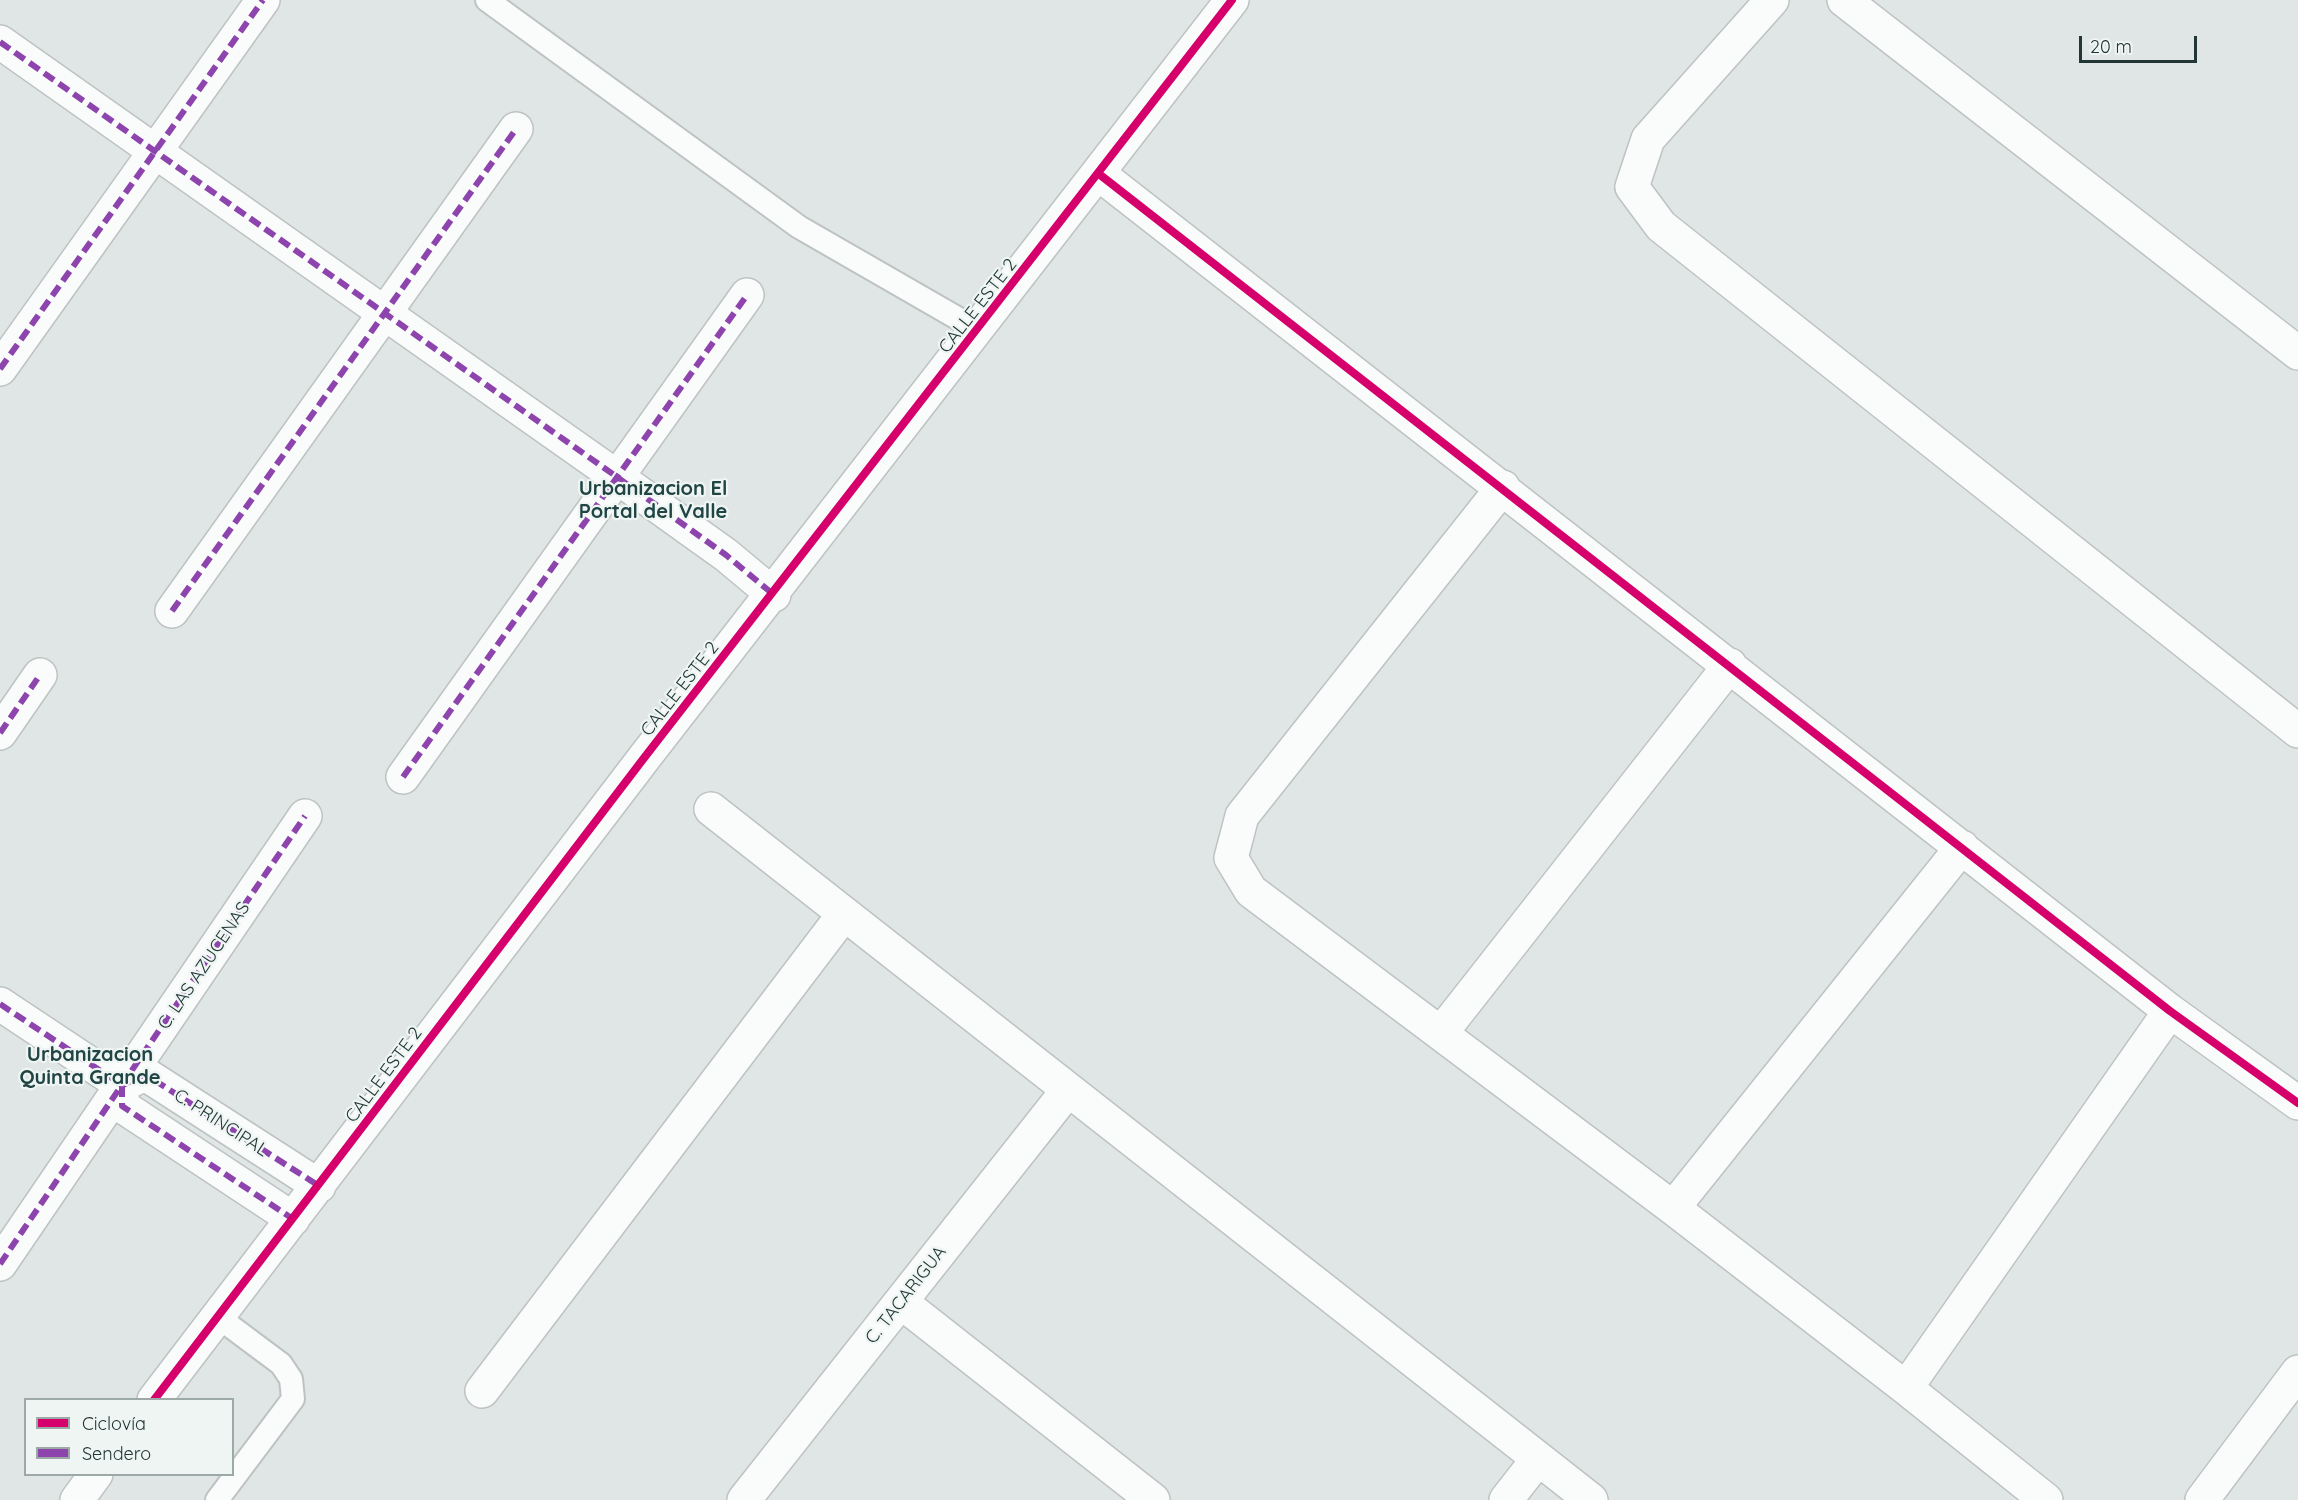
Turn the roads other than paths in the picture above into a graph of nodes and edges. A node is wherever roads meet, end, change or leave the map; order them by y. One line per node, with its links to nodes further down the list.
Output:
1 (263, 0): 8 (street)
2 (487, 0): 12 (lane)
3 (1232, 0): 9 (street, CALLE ESTE 2)
4 (1772, 0): 21 (street)
5 (1844, 0): 13 (street)
6 (0, 42): 8 (street)
7 (516, 129): 11 (street)
8 (156, 151): 11 (street); 14 (street)
9 (1099, 174): 12 (street, CALLE ESTE 2); 16 (street)
10 (747, 295): 15 (street)
11 (385, 313): 15 (street); 18 (street)
12 (978, 330): 17 (street, CALLE ESTE 2)
13 (2298, 353)
14 (0, 369)
15 (617, 477): 17 (street); 23 (street)
16 (1503, 487): 19 (street); 30 (street)
17 (774, 595): 34 (street, CALLE ESTE 2)
18 (172, 611)
19 (1730, 665): 26 (street); 30 (street)
20 (40, 675): 22 (street)
21 (2298, 731)
22 (0, 733)
23 (403, 777)
24 (711, 809): 27 (street)
25 (305, 816): 31 (street, C. LAS AZUCENAS)
26 (1962, 848): 29 (street); 35 (street)
27 (844, 914): 32 (street); 42 (street)
28 (0, 1004): 31 (street)
29 (2170, 1011): 33 (street); 41 (street)
30 (1441, 1033): 35 (street)
31 (122, 1085): 34 (street, C. PRINCIPAL); 36 (street); 37 (street, C. LAS AZUCENAS)
32 (1068, 1090): 38 (street, C. TACARIGUA); 44 (street)
33 (2298, 1103)
34 (319, 1186): 36 (street, CALLE ESTE 2)
35 (1673, 1208): 41 (street)
36 (293, 1219): 39 (street, CALLE ESTE 2)
37 (0, 1264)
38 (901, 1302): 48 (street, C. TACARIGUA); 49 (street)
39 (218, 1317): 43 (street, CALLE ESTE 2); 47 (lane)
40 (2298, 1372): 53 (street)
41 (1906, 1388): 52 (street)
42 (482, 1391)
43 (156, 1398)
44 (1538, 1459): 50 (street); 51 (street)
45 (95, 1476): 46 (street)
46 (77, 1500)
47 (217, 1500)
48 (744, 1500)
49 (1153, 1500)
50 (1506, 1500)
51 (1591, 1500)
52 (2046, 1500)
53 (2202, 1500)

